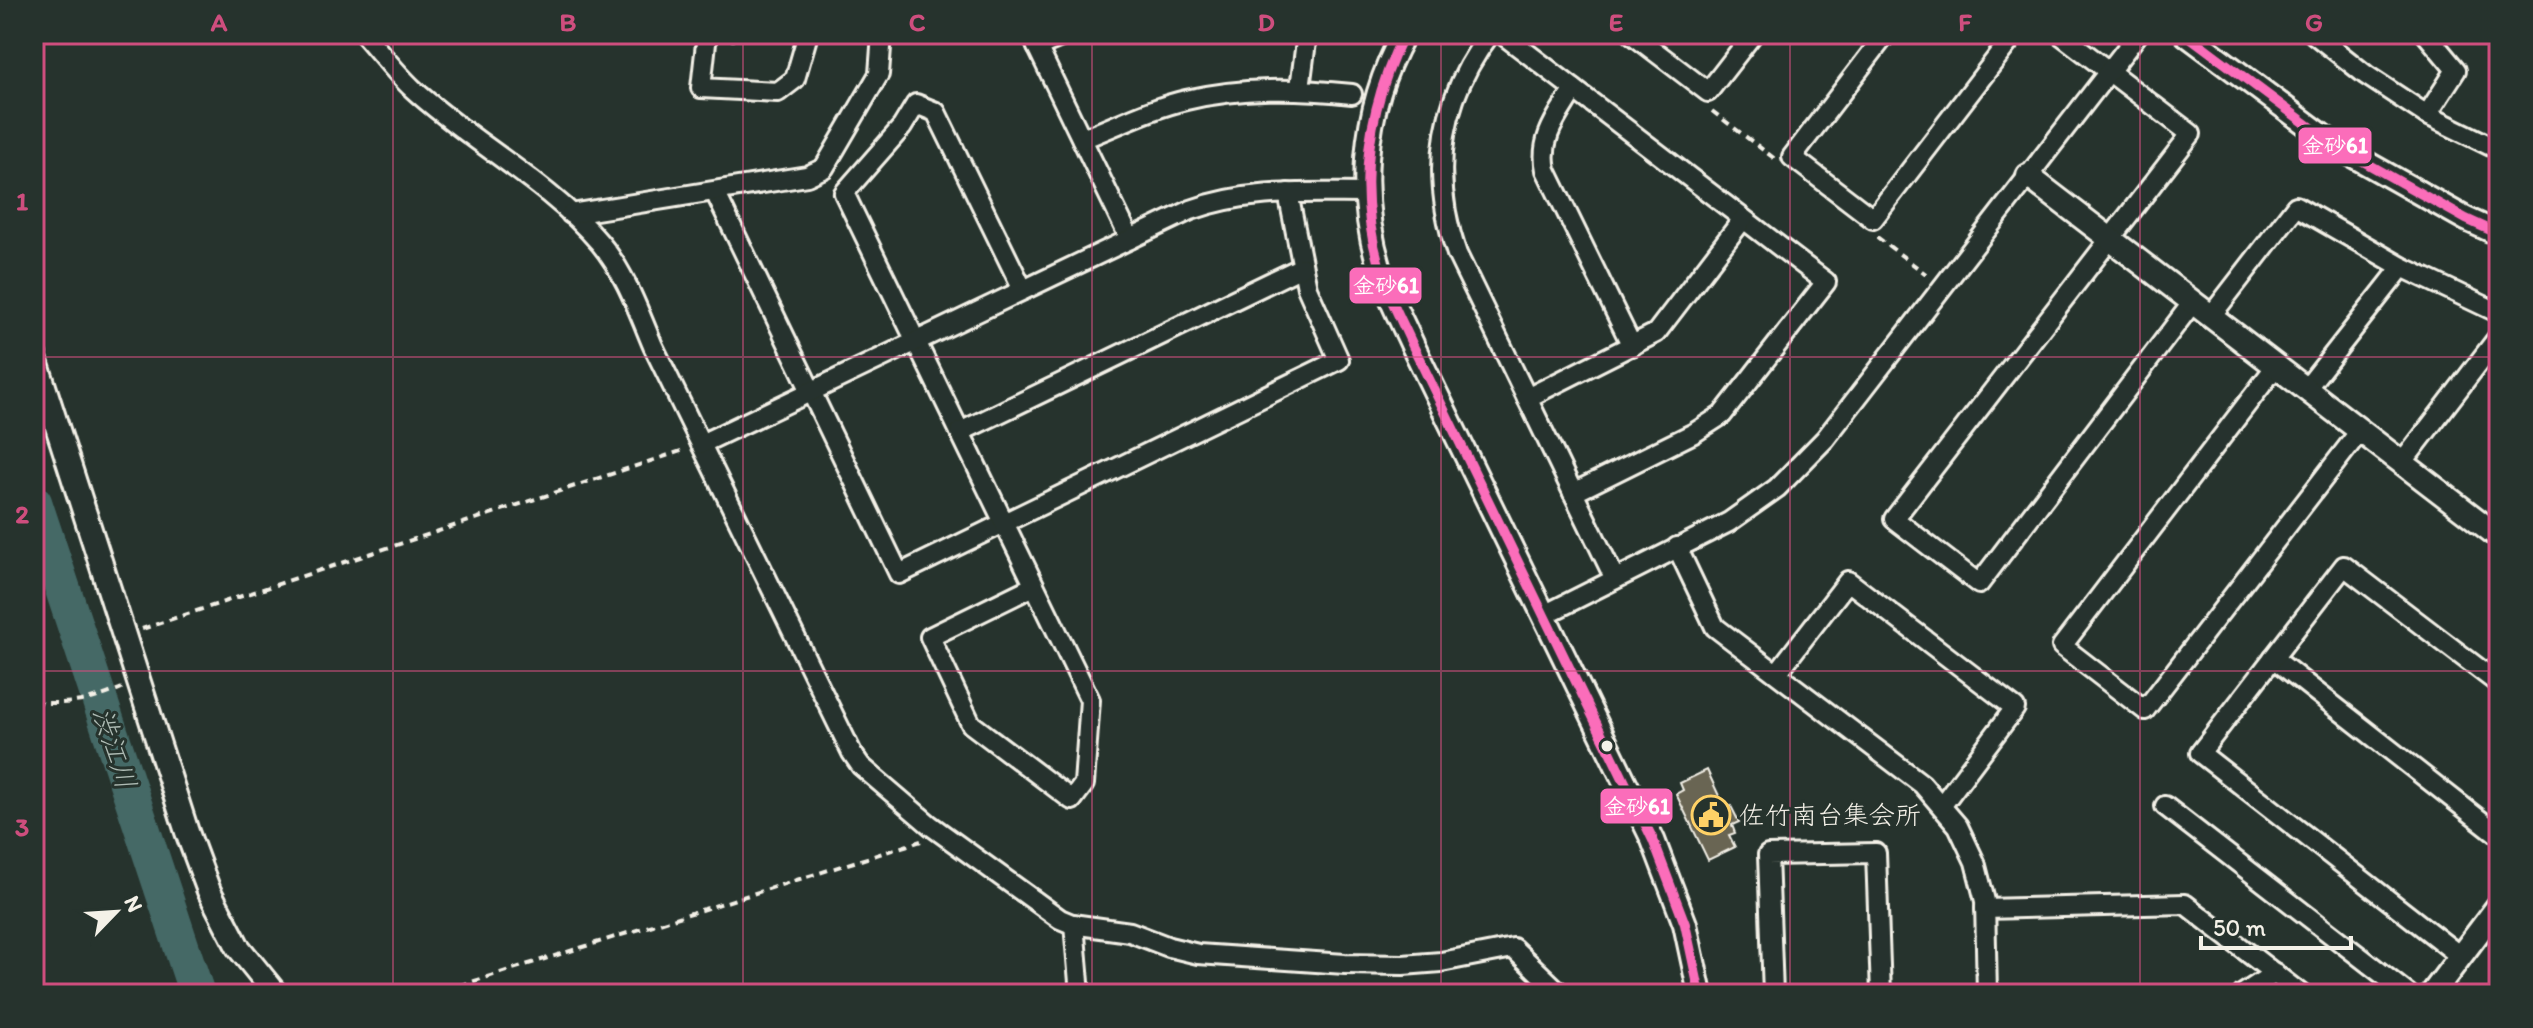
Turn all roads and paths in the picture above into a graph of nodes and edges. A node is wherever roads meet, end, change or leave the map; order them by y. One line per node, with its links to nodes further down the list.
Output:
1 (364, 34): 35 (street)
2 (707, 34): 4 (street)
3 (733, 34): 21 (path)
4 (808, 34)
5 (882, 34): 32 (street)
6 (1068, 34): 20 (street)
7 (1307, 34): 23 (street)
8 (1404, 34): 34 (street)
9 (1490, 34): 55 (street)
10 (1502, 34): 24 (street)
11 (1632, 34): 12 (street)
12 (1753, 34)
13 (1886, 34): 14 (street)
14 (2015, 34)
15 (2060, 34): 22 (street)
16 (2138, 34): 22 (street)
17 (2186, 34): 37 (street)
18 (2314, 34): 27 (street)
19 (2426, 34): 27 (street)
20 (1034, 40): 28 (street)
21 (733, 42)
22 (2108, 73): 31 (street); 40 (street)
23 (1300, 88): 25 (street); 28 (street)
24 (1574, 89): 36 (street); 50 (street)
25 (1352, 94)
26 (1712, 111): 30 (path)
27 (2427, 115): 29 (street)
28 (1082, 139): 39 (street)
29 (2499, 150)
30 (1775, 159)
31 (2028, 176): 40 (street); 63 (street)
32 (715, 192): 35 (street); 54 (street)
33 (1288, 193): 34 (street); 39 (street); 41 (street)
34 (1367, 193): 66 (street)
35 (571, 214): 58 (street)
36 (1743, 219): 50 (street); 60 (street)
37 (2499, 234)
38 (1876, 236): 43 (path)
39 (1130, 239): 44 (street)
40 (2110, 239): 45 (street); 45 (street)
41 (1302, 267): 57 (street); 61 (street)
42 (2402, 267): 46 (street); 47 (street); 53 (street)
43 (1926, 274)
44 (1023, 290): 49 (street); 49 (street)
45 (2193, 302): 47 (street)
46 (2499, 313)
47 (2211, 316): 52 (street)
48 (2499, 336): 59 (street)
49 (916, 341): 54 (street); 57 (street)
50 (1632, 346): 55 (street)
51 (34, 355): 67 (street)
52 (2276, 366): 53 (street); 56 (street)
53 (2306, 389): 56 (street)
54 (811, 392): 58 (street); 61 (street)
55 (1527, 398): 60 (street)
56 (2360, 431): 59 (street)
57 (960, 432): 61 (street)
58 (701, 444): 67 (path); 79 (street)
59 (2402, 463): 62 (street)
60 (1573, 493): 64 (street)
61 (1004, 523): 65 (street)
62 (2498, 535)
63 (1677, 547): 64 (street); 69 (street)
64 (1615, 579): 66 (street)
65 (1034, 586): 65 (street)
66 (1544, 615): 86 (street)
67 (126, 635): 82 (street)
68 (2273, 658): 70 (street); 75 (street); 80 (street)
69 (1777, 673): 73 (street); 73 (street)
70 (2499, 684)
71 (115, 691): 72 (path)
72 (34, 702)
73 (1942, 805): 78 (street)
74 (2165, 806): 92 (street)
75 (2499, 835)
76 (921, 841): 83 (path)
77 (2499, 905): 80 (street)
78 (1985, 909): 81 (street); 89 (street)
79 (1074, 924): 84 (street); 85 (street)
80 (2460, 956): 93 (street)
81 (2275, 973): 90 (street); 91 (street)
82 (276, 994)
83 (433, 994)
84 (1080, 994)
85 (1561, 994)
86 (1700, 994)
87 (1773, 994): 88 (street)
88 (1881, 994)
89 (1987, 994)
90 (2243, 994)
91 (2301, 994)
92 (2408, 994)
93 (2432, 994)

